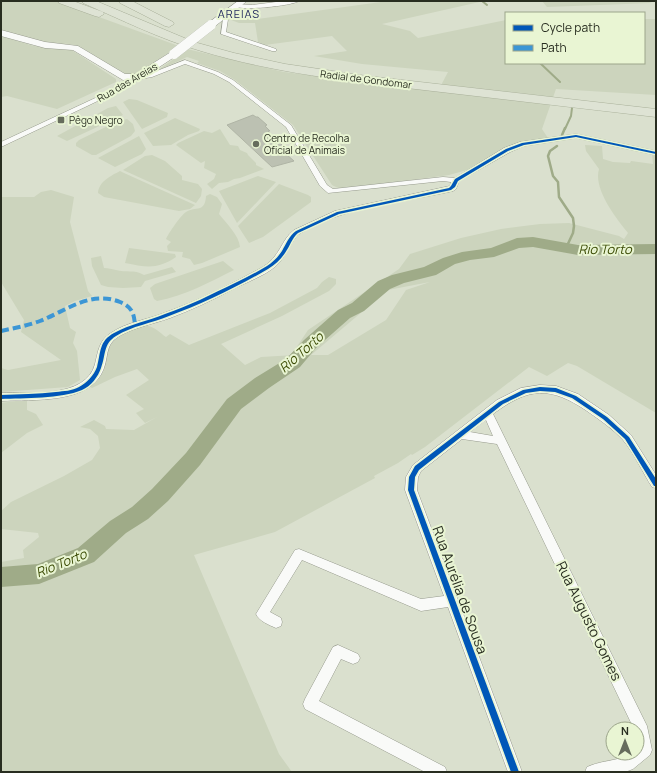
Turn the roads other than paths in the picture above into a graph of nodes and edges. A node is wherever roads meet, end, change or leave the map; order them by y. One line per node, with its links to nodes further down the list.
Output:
1 (63, 1): 9 (highway)
2 (87, 1): 6 (highway, Radial de Gondomar)
3 (104, 1): 6 (highway, Radial de Gondomar)
4 (296, 1): 5 (street)
5 (240, 3): 7 (street, Rua das Areias)
6 (119, 7): 9 (highway, Radial de Gondomar); 12 (highway, Radial de Gondomar)
7 (226, 13): 10 (street); 11 (street, Rua das Areias, bridge)
8 (1, 33): 11 (street)
9 (162, 34): 12 (highway, Radial de Gondomar)
10 (274, 50)
11 (138, 77): 15 (street, Rua das Areias); 17 (street)
12 (404, 81): 13 (highway, Radial de Gondomar); 14 (highway, Radial de Gondomar)
13 (656, 106)
14 (656, 113)
15 (1, 145)
16 (656, 153): 17 (street)
17 (456, 180): 18 (street)
18 (1, 397)
19 (488, 414): 20 (street, Rua Aurélia de Sousa); 21 (street, Rua Augusto Gomes); 22 (street, Rua Aurélia de Sousa)
20 (461, 435): 21 (street); 23 (street, Rua Aurélia de Sousa)
21 (501, 441): 28 (street, Rua Augusto Gomes)
22 (656, 484)
23 (451, 601): 24 (street); 27 (street, Rua Aurélia de Sousa)
24 (276, 622)
25 (353, 658): 26 (street)
26 (440, 772)
27 (515, 772)
28 (592, 772)

